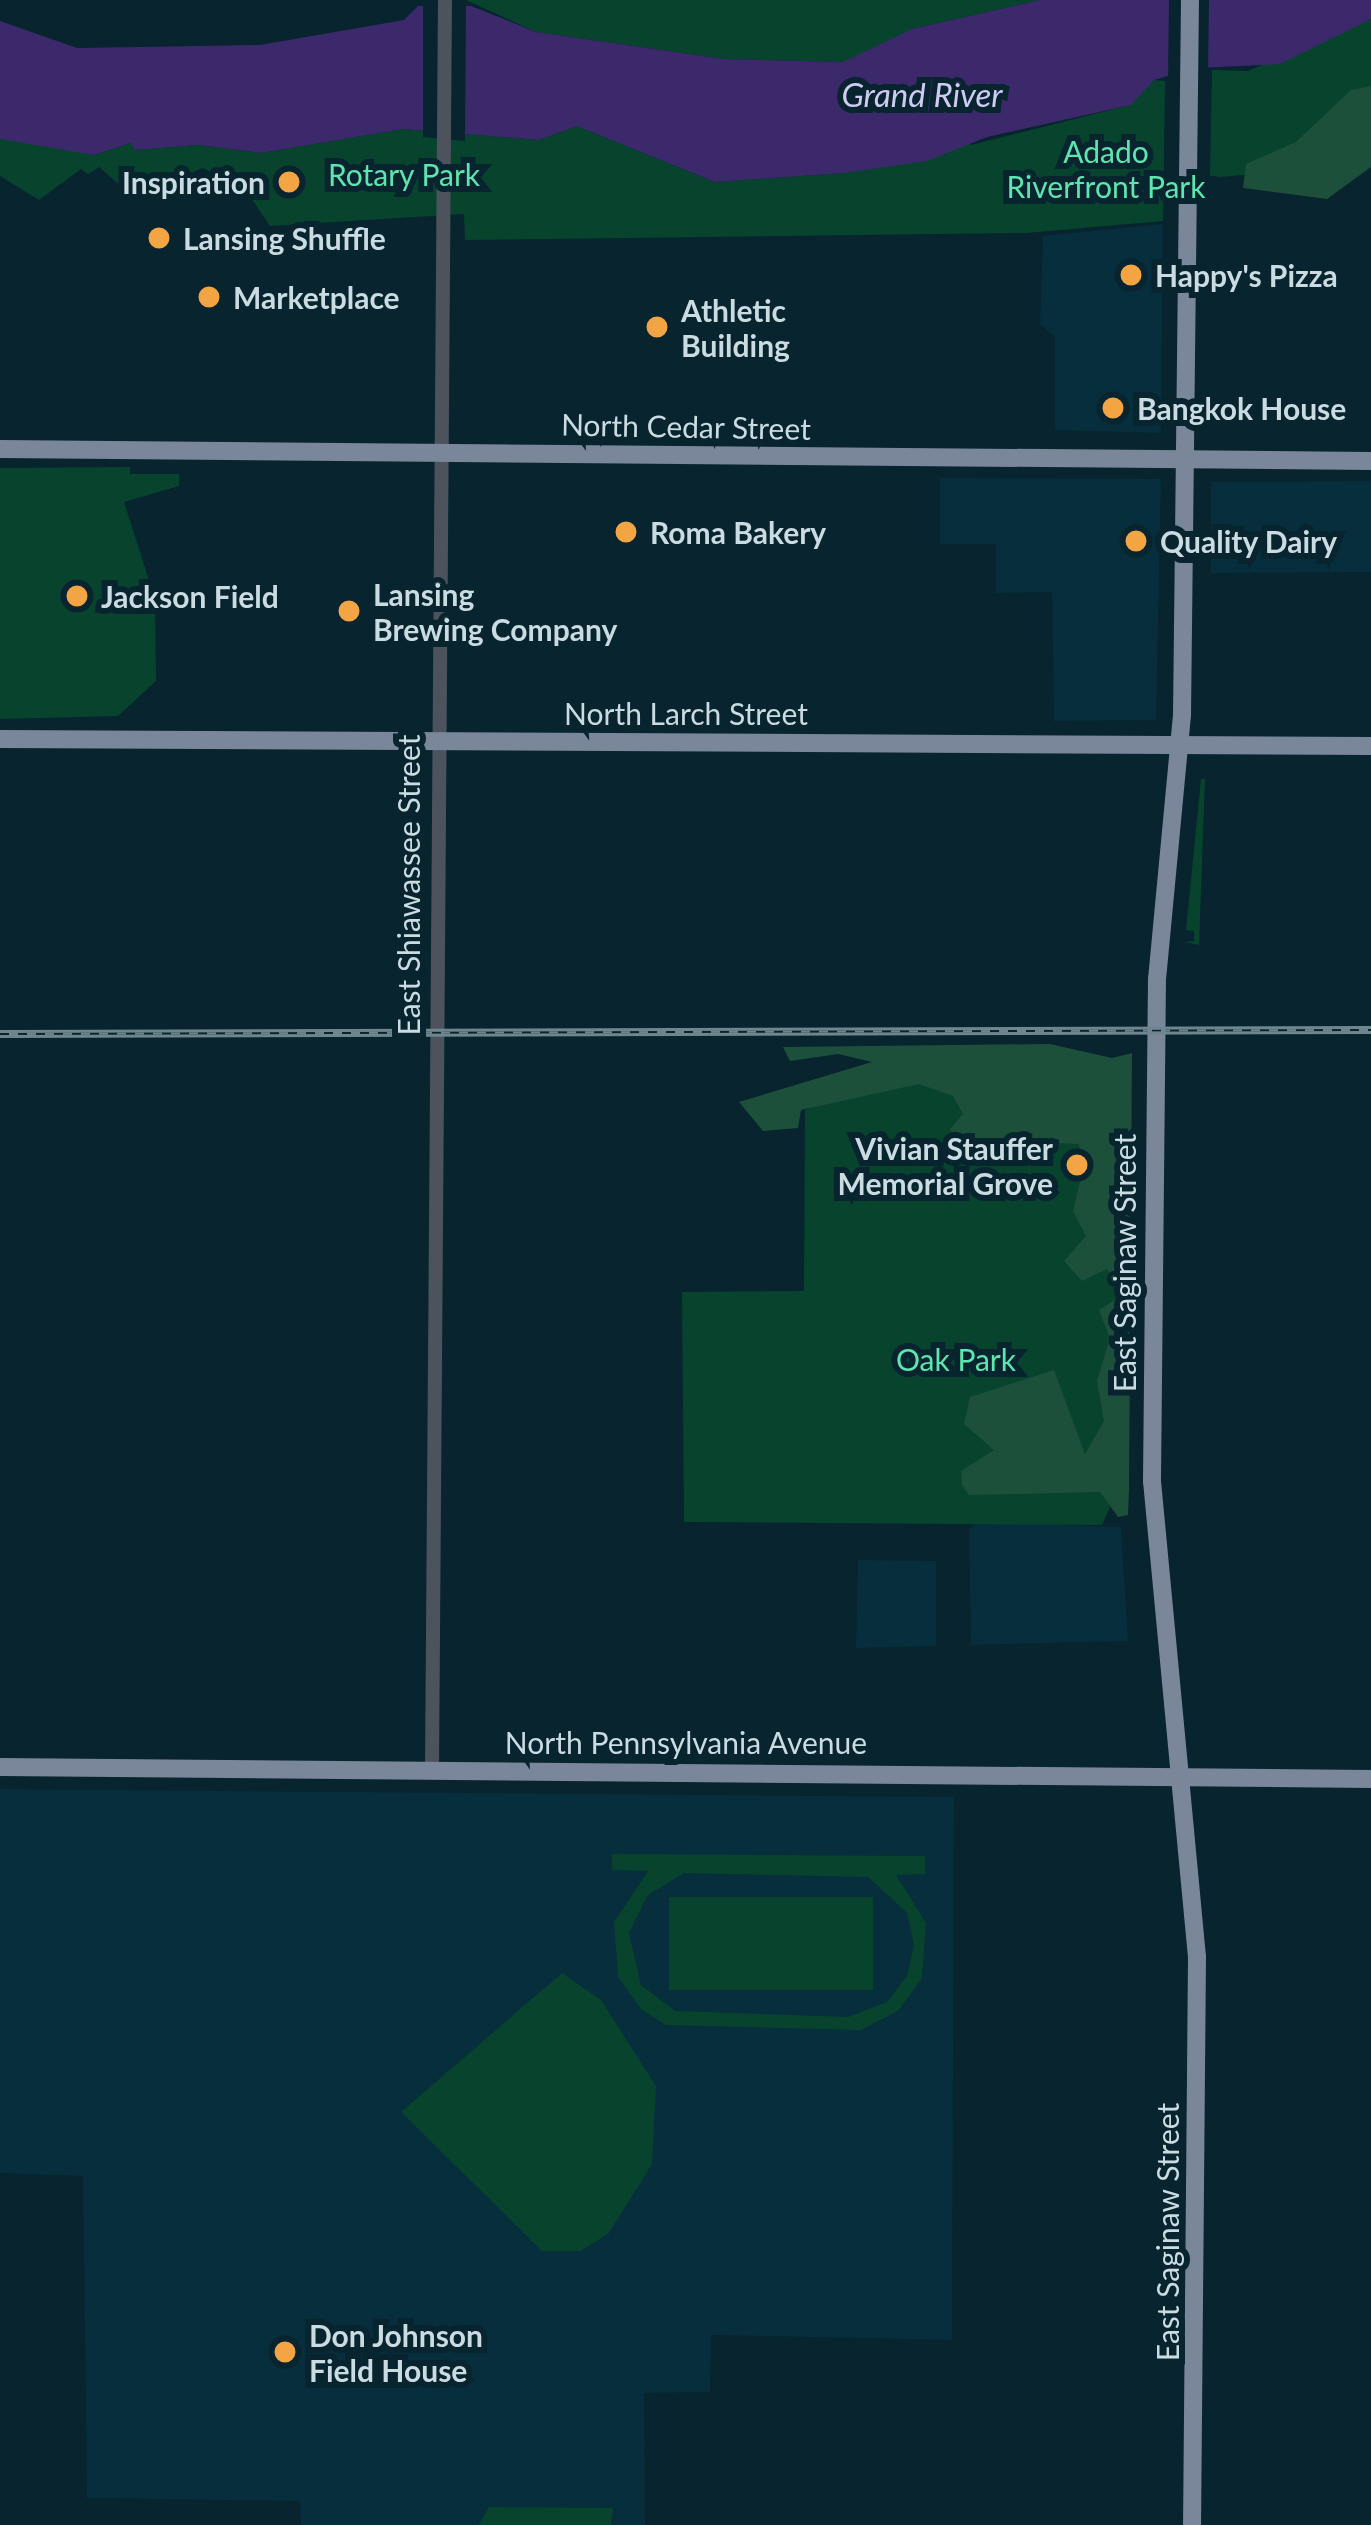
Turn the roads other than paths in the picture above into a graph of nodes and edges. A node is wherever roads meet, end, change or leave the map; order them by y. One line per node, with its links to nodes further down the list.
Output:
1 (445, 0): 4 (street, East Shiawassee Street)
2 (1190, 0): 5 (main road, East Saginaw Street)
3 (0, 449): 4 (main road, North Cedar Street)
4 (440, 451): 5 (main road, North Cedar Street); 8 (street, East Shiawassee Street)
5 (1185, 460): 6 (main road, North Cedar Street); 9 (main road, East Saginaw Street)
6 (1371, 461)
7 (0, 739): 8 (main road, North Larch Street)
8 (435, 741): 9 (main road, North Larch Street); 12 (street, East Shiawassee Street)
9 (1180, 745): 10 (main road, North Larch Street); 13 (main road, East Saginaw Street)
10 (1371, 746)
11 (0, 1767): 12 (main road, North Pennsylvania Avenue)
12 (432, 1770): 13 (main road, North Pennsylvania Avenue)
13 (1180, 1777): 14 (main road, North Pennsylvania Avenue); 15 (main road, East Saginaw Street)
14 (1371, 1779)
15 (1192, 2525)

